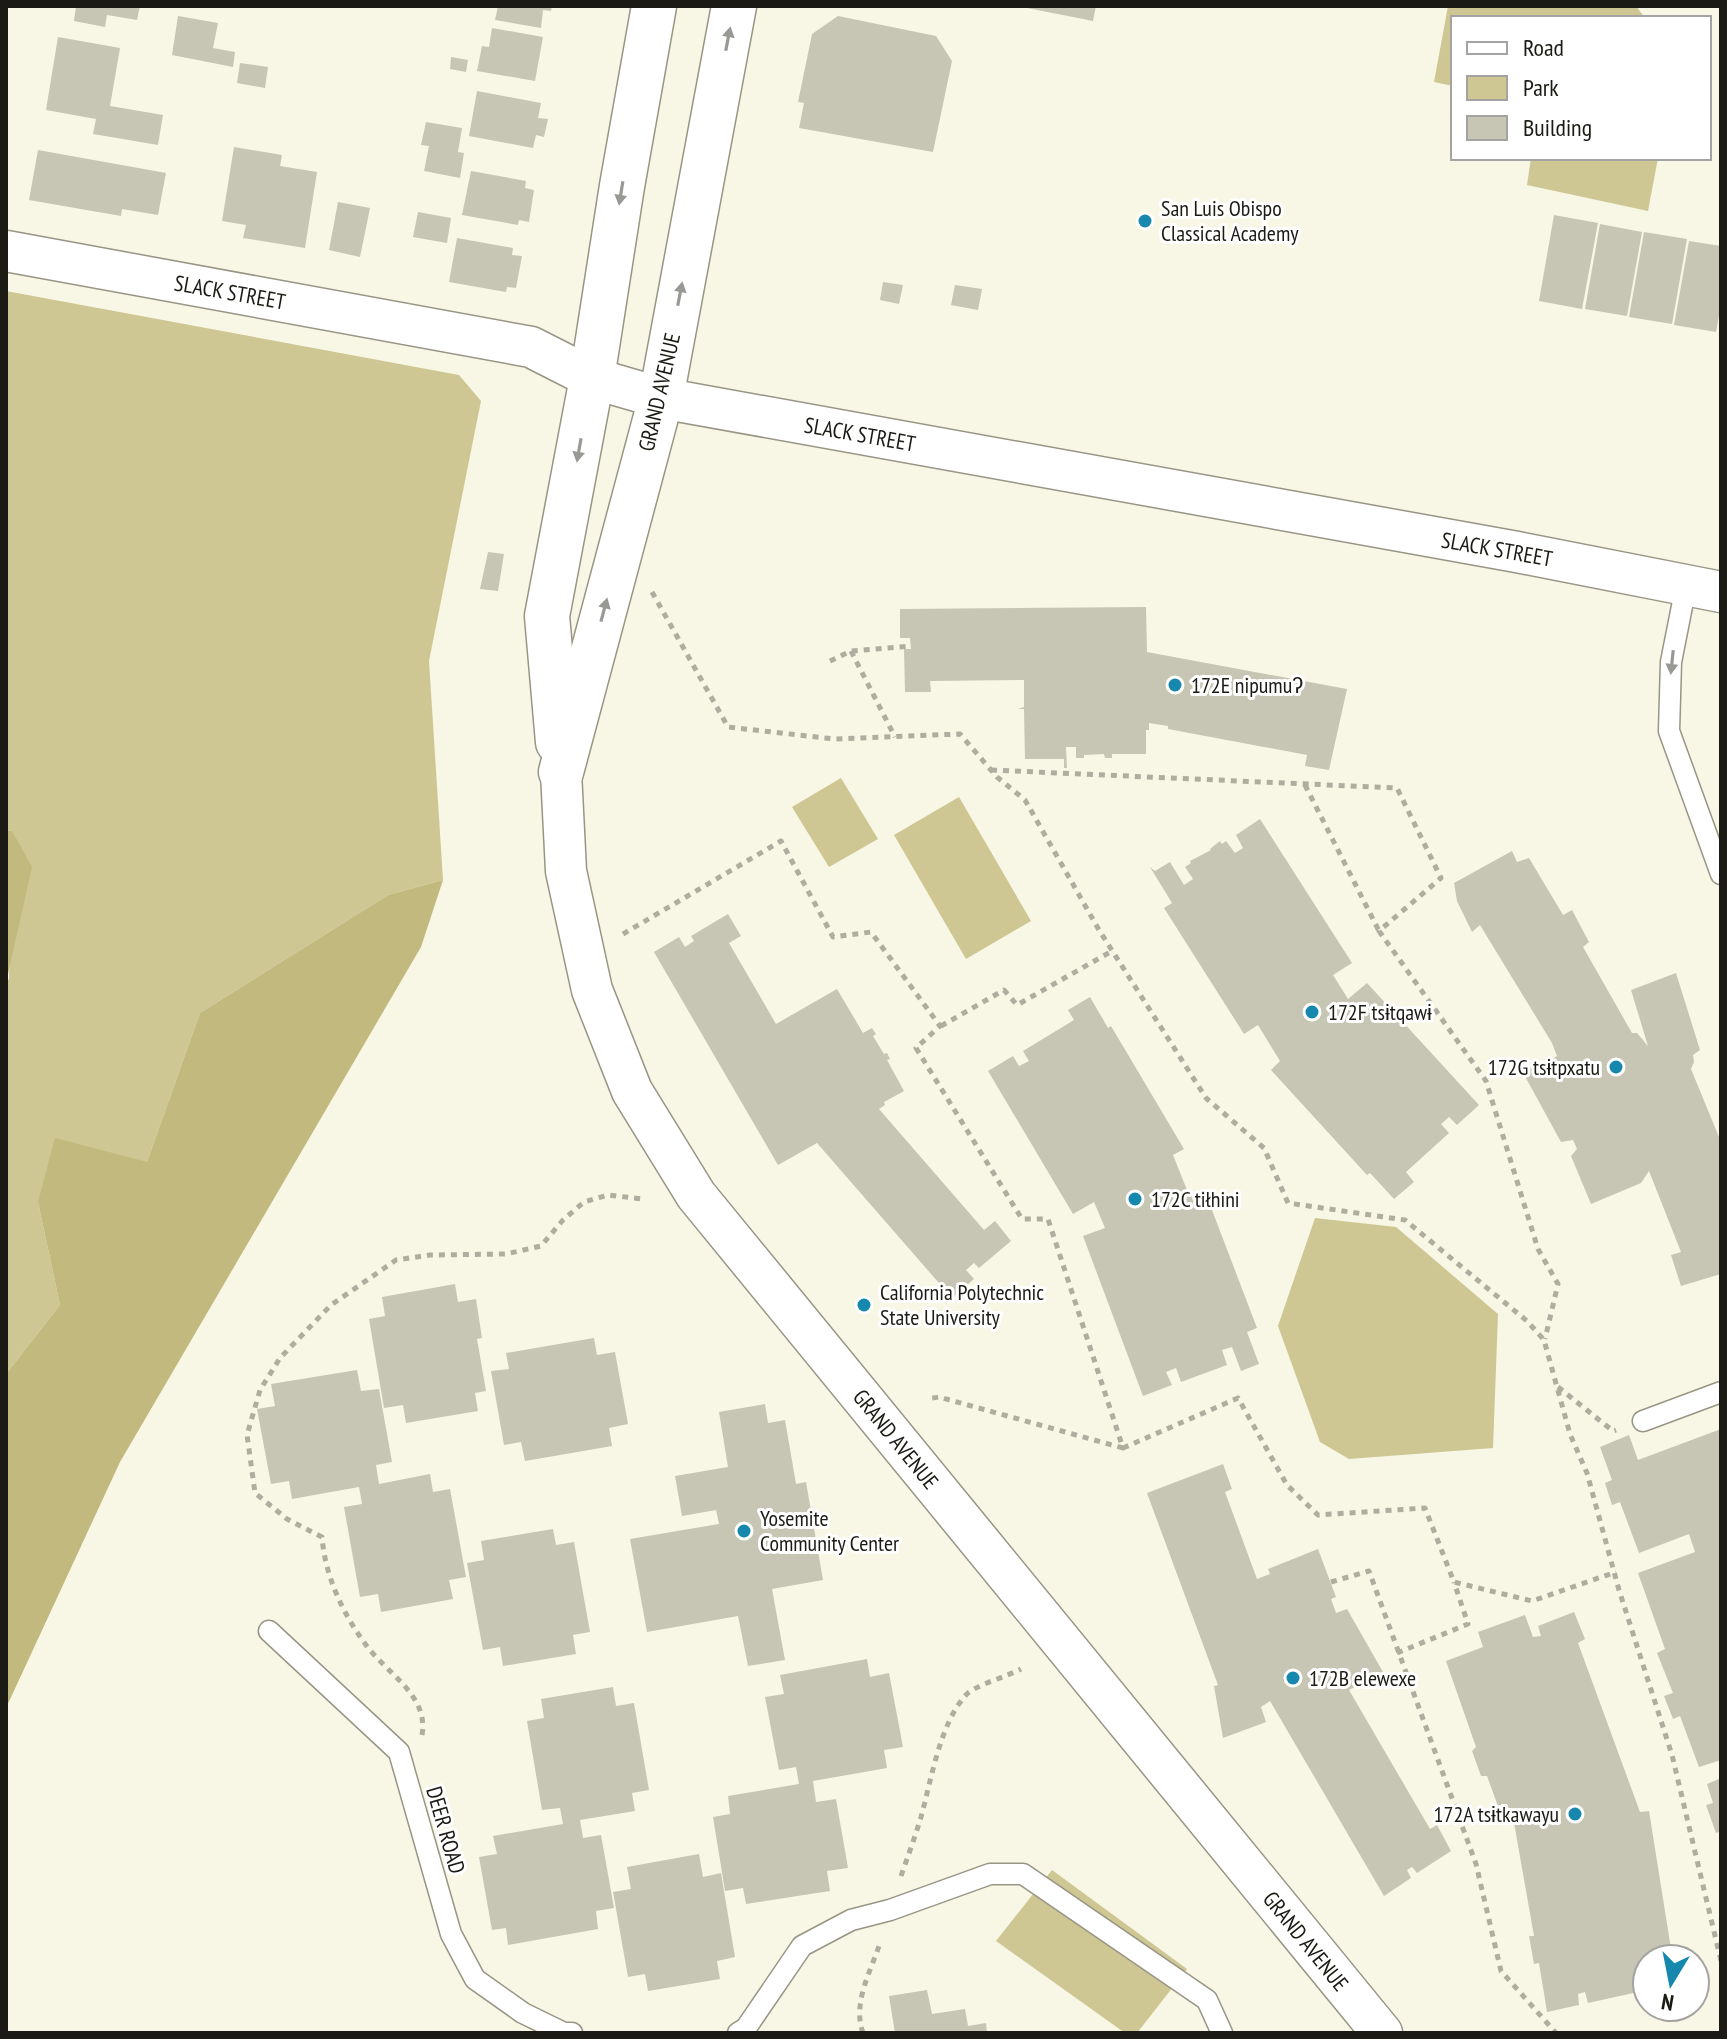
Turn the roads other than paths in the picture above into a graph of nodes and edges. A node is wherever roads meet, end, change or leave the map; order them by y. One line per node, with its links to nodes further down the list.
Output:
1 (654, 6): 4 (street, GRAND AVENUE, one-way to 4)
2 (734, 6): 5 (street, GRAND AVENUE, one-way to 2)
3 (6, 251): 4 (street, SLACK STREET)
4 (592, 378): 5 (street, SLACK STREET); 7 (street, GRAND AVENUE, one-way to 7)
5 (661, 398): 6 (street, SLACK STREET); 7 (street, GRAND AVENUE, one-way to 5)
6 (1703, 589): 8 (lane, one-way to 8)
7 (561, 772): 16 (street, GRAND AVENUE)
8 (1721, 874)
9 (1721, 1392): 10 (lane)
10 (1643, 1421)
11 (269, 1631): 12 (lane, DEER ROAD)
12 (564, 2033): 13 (lane, DEER ROAD)
13 (572, 2033)
14 (738, 2033): 15 (lane)
15 (1222, 2033)
16 (1382, 2033)

